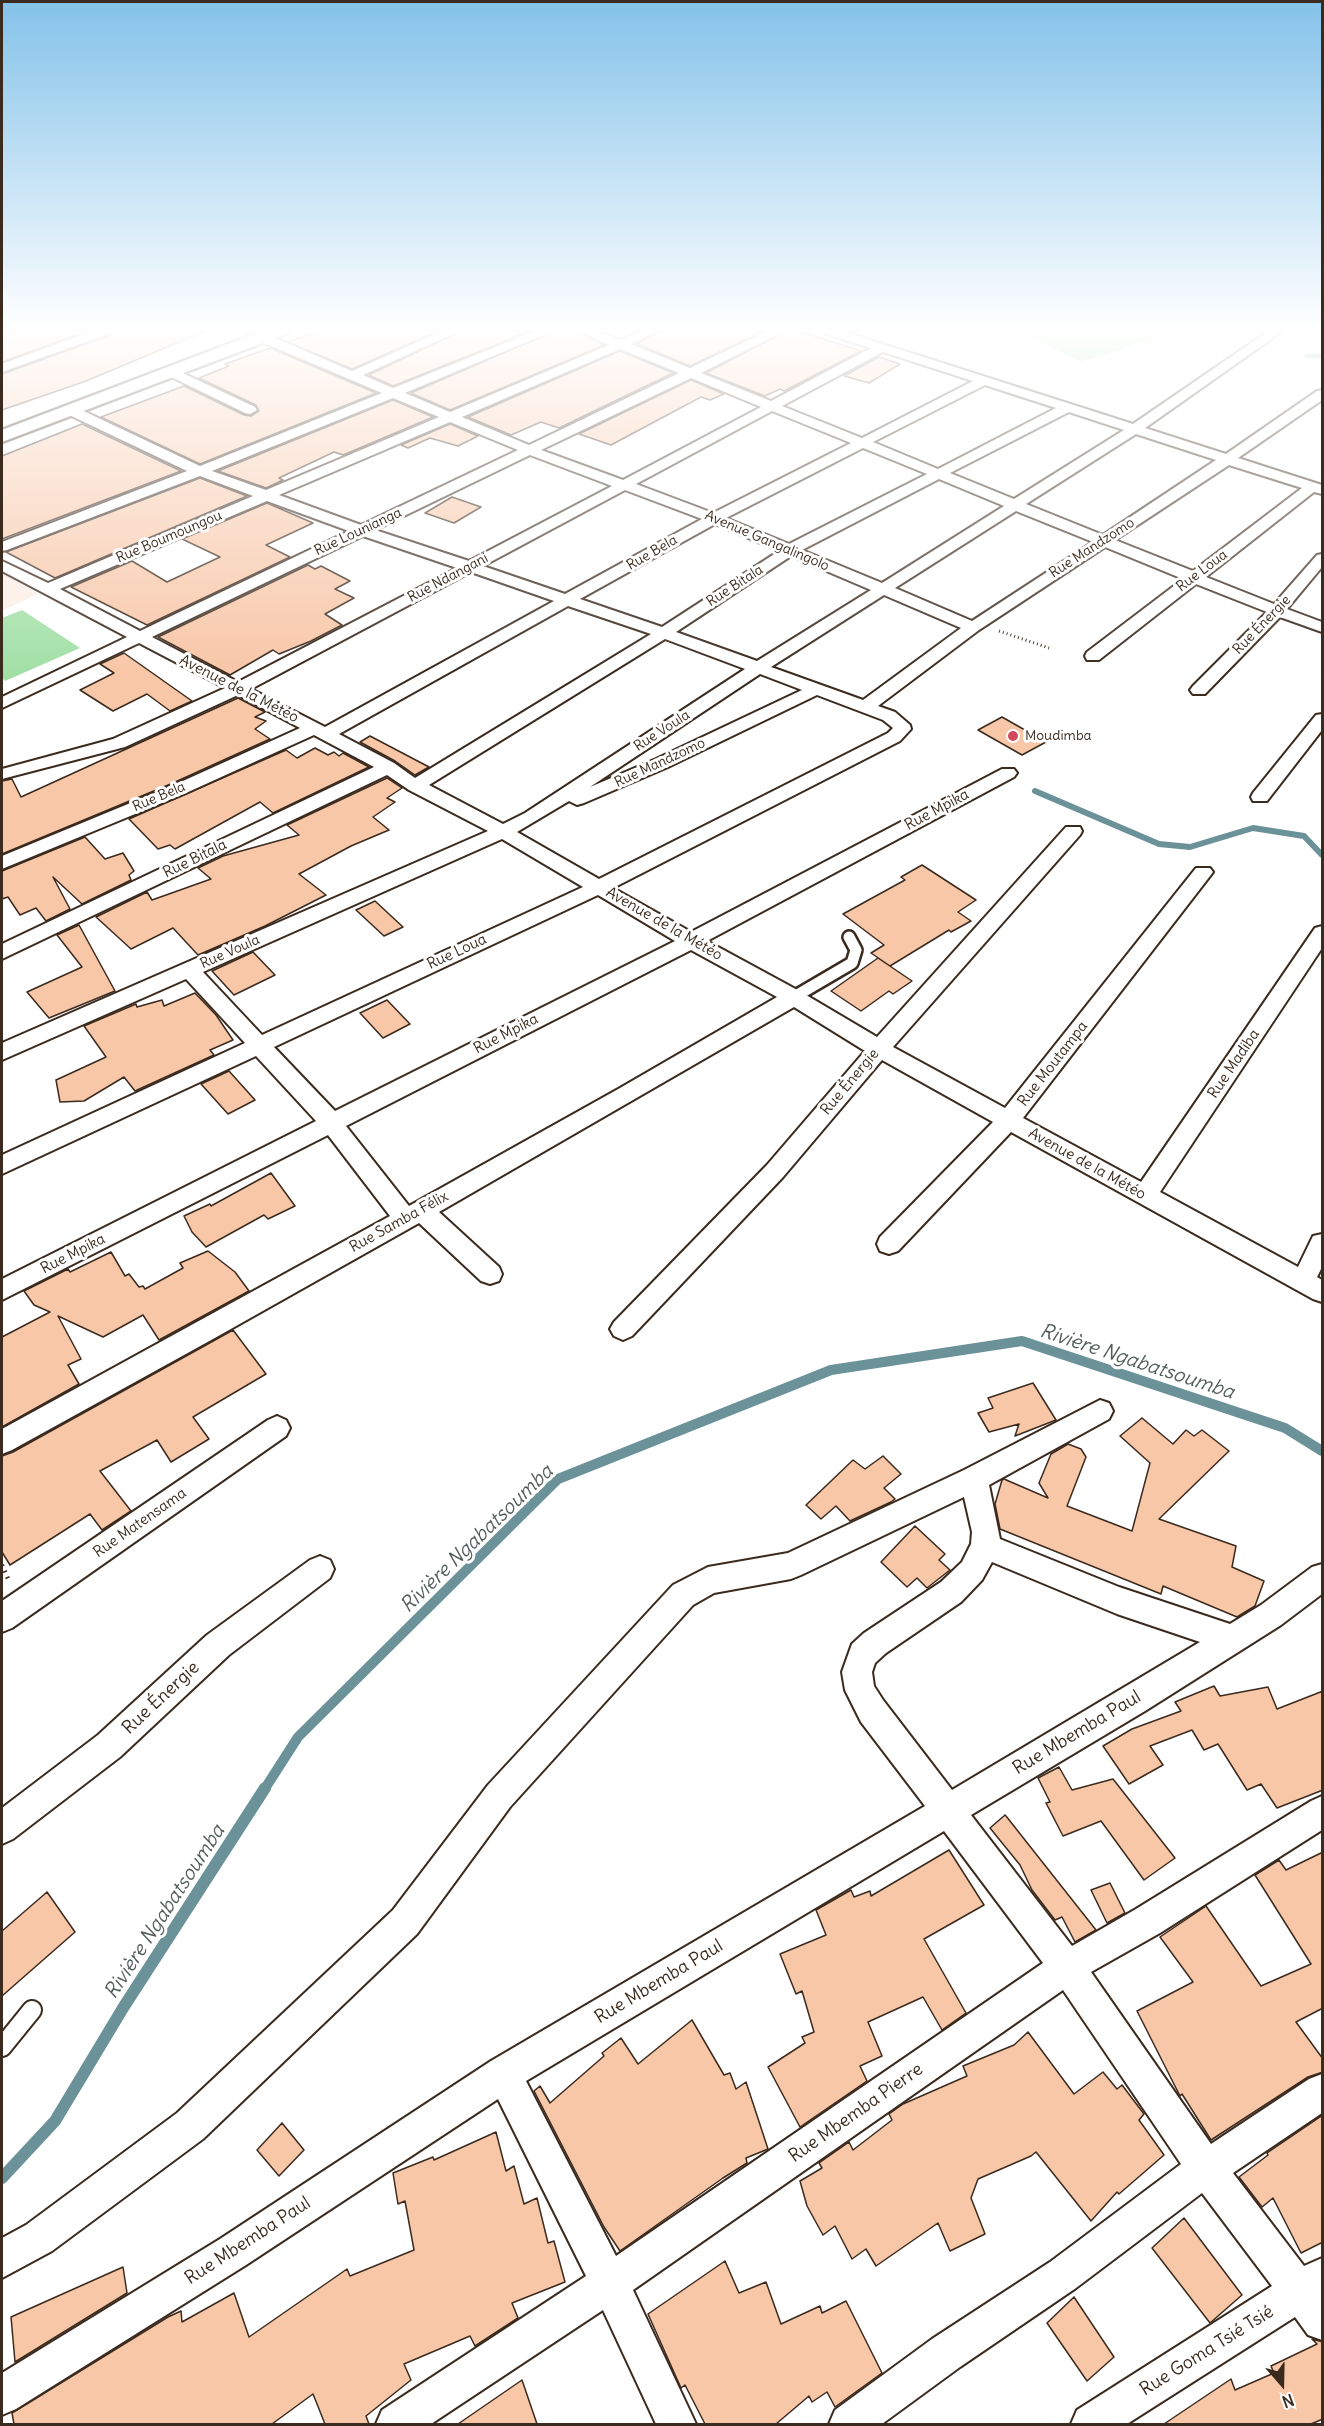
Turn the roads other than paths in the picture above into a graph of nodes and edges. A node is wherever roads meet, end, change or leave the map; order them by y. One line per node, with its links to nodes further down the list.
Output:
1 (140, 443): 15 (street)
2 (268, 443): 15 (street)
3 (389, 443): 19 (street, Rue Boumoungou)
4 (512, 443): 13 (street, Avenue Gangalingolo)
5 (547, 443): 13 (street, Rue Lounianga)
6 (702, 443): 17 (street, Rue Ndangani)
7 (861, 443): 21 (street, Rue Bela)
8 (866, 443): 16 (street)
9 (998, 443): 16 (street, Rue Bitala)
10 (1113, 443): 20 (street, Rue Voula)
11 (1179, 443): 14 (street)
12 (1251, 443): 14 (street, Rue Mandzomo)
13 (531, 451): 17 (street, Avenue Gangalingolo); 22 (street, Rue Lounianga)
14 (1228, 459): 18 (street); 23 (street, Rue Mandzomo)
15 (199, 471): 19 (street); 24 (street)
16 (939, 473): 20 (street); 25 (street, Rue Bitala)
17 (623, 484): 21 (street, Avenue Gangalingolo); 28 (street, Rue Ndangani)
18 (1317, 489): 29 (street, Rue Loua)
19 (266, 496): 22 (street); 30 (street, Rue Boumoungou)
20 (1015, 505): 23 (street); 31 (street, Rue Voula)
21 (714, 518): 25 (street, Avenue Gangalingolo); 32 (street, Rue Bela)
22 (361, 530): 28 (street); 37 (street, Rue Lounianga)
23 (1103, 540): 29 (street); 34 (street, Rue Mandzomo)
24 (2, 547)
25 (790, 550): 31 (street, Avenue Gangalingolo); 36 (street, Rue Bitala)
26 (1323, 558): 33 (street, Rue Énergie)
27 (2, 565): 30 (street, Avenue de la Météo)
28 (471, 566): 32 (street); 40 (street, Rue Ndangani)
29 (1195, 576): 33 (street); 38 (street, Rue Loua)
30 (47, 589): 37 (street, Avenue de la Météo)
31 (881, 590): 34 (street, Avenue Gangalingolo); 39 (street, Rue Voula)
32 (570, 600): 36 (street); 46 (street, Rue Bela)
33 (1276, 611): 35 (street); 42 (street, Rue Énergie)
34 (976, 625): 44 (street, Rue Mandzomo)
35 (1323, 627)
36 (664, 633): 39 (street); 50 (street, Rue Bitala)
37 (140, 638): 40 (street, Avenue de la Météo); 43 (street, Rue Lounianga)
38 (1093, 656)
39 (758, 668): 41 (street); 52 (street, Rue Voula)
40 (239, 688): 46 (street, Avenue de la Météo); 49 (street, Rue Ndangani)
41 (817, 689): 44 (street); 52 (street, Rue Mandzomo)
42 (1199, 690)
43 (2, 703)
44 (865, 706): 57 (street, Rue Loua)
45 (1323, 719): 51 (street)
46 (320, 731): 47 (street, Avenue de la Météo); 55 (street, Rue Bela)
47 (388, 767): 50 (street, Avenue de la Météo); 61 (street, Rue Bitala)
48 (1008, 772): 60 (street, Rue Mpika)
49 (2, 774)
50 (416, 786): 54 (street, Avenue de la Météo)
51 (1260, 797)
52 (532, 816): 54 (street, Rue Voula)
53 (1073, 831): 65 (street, Rue Énergie)
54 (502, 832): 57 (street, Avenue de la Météo); 62 (street, Rue Voula)
55 (2, 863)
56 (1203, 872): 67 (street, Rue Moutampa)
57 (599, 887): 60 (street, Avenue de la Météo); 64 (street, Rue Loua)
58 (1323, 933): 70 (street, Rue Madiba)
59 (849, 937): 63 (lane)
60 (691, 941): 63 (street, Avenue de la Météo); 68 (street, Rue Mpika)
61 (2, 952)
62 (189, 970): 64 (street); 66 (street, Rue Voula)
63 (794, 997): 65 (street, Avenue de la Météo); 71 (street, Rue Samba Félix)
64 (257, 1044): 68 (street); 69 (street, Rue Loua)
65 (879, 1048): 67 (street, Avenue de la Météo); 77 (street, Rue Énergie)
66 (2, 1052)
67 (1008, 1121): 70 (street, Avenue de la Météo); 73 (street, Rue Moutampa)
68 (331, 1122): 71 (street); 76 (street, Rue Mpika)
69 (2, 1165)
70 (1145, 1195): 75 (street, Avenue de la Météo)
71 (412, 1214): 74 (street); 80 (street, Rue Samba Félix)
72 (1323, 1243): 75 (street)
73 (889, 1244)
74 (490, 1274)
75 (1313, 1287)
76 (2, 1290)
77 (623, 1329)
78 (1100, 1411): 81 (street)
79 (277, 1428): 85 (street, Rue Matensama)
80 (2, 1442)
81 (974, 1479): 82 (street); 96 (street)
82 (985, 1546): 86 (street); 87 (street)
83 (321, 1569): 89 (street, Rue Énergie)
84 (1323, 1577): 86 (street, Rue Mbemba Paul)
85 (2, 1618)
86 (1232, 1639): 87 (street, Rue Mbemba Paul)
87 (948, 1809): 90 (street); 93 (street, Rue Mbemba Paul)
88 (1323, 1812): 90 (street, Rue Mbemba Pierre)
89 (2, 1827)
90 (1067, 1967): 95 (street); 97 (street, Rue Mbemba Pierre)
91 (32, 2010): 92 (lane)
92 (2, 2047)
93 (504, 2074): 97 (street); 99 (street, Rue Mbemba Paul)
94 (1323, 2092): 95 (street)
95 (1206, 2168): 98 (street); 102 (street)
96 (2, 2259)
97 (610, 2283): 100 (street, Rue Mbemba Pierre); 101 (street)
98 (1315, 2297): 103 (street, Rue Goma Tsié Tsié)
99 (2, 2395)
100 (396, 2424)
101 (676, 2424)
102 (849, 2424)
103 (1091, 2424)

